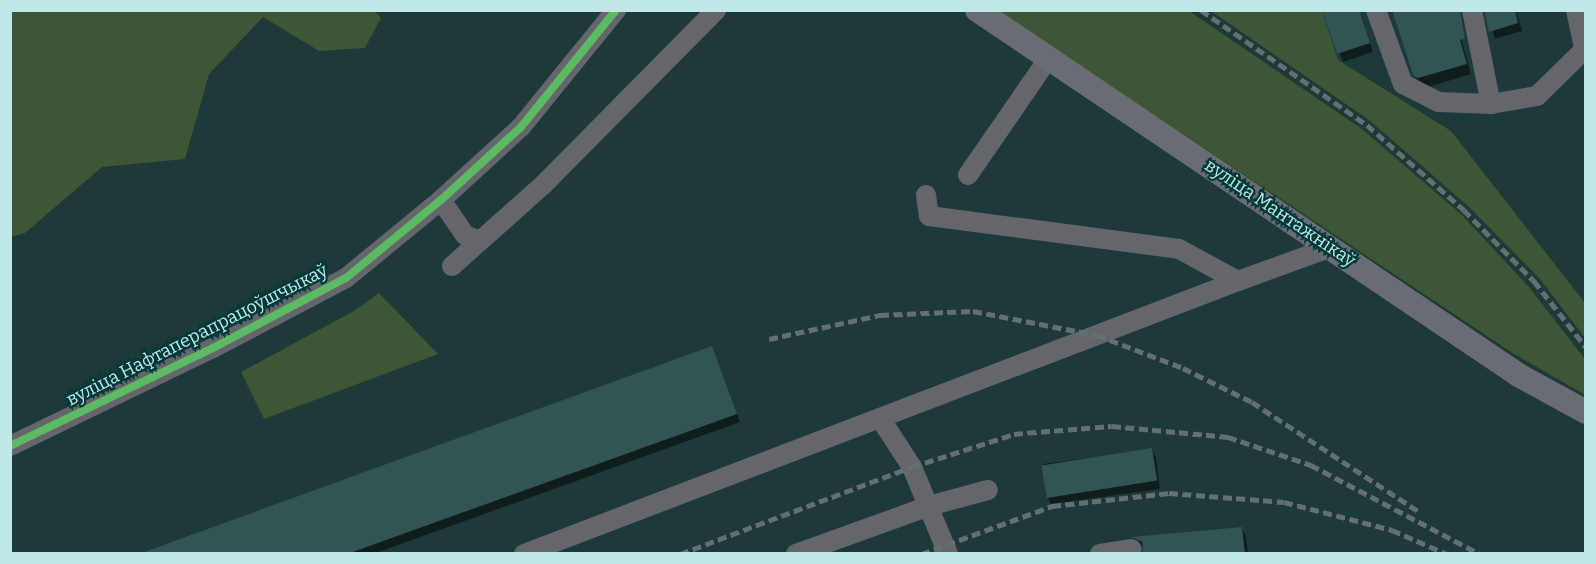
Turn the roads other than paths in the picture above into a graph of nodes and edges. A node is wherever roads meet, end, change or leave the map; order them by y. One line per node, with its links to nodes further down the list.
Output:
1 (616, 10): 12 (street, вуліца Нафтаперапрацоўшчыкаў)
2 (716, 10): 13 (street)
3 (976, 10): 8 (main road, вуліца Мантажнікаў)
4 (1376, 10): 9 (street)
5 (1472, 10): 9 (street)
6 (1576, 10): 7 (street)
7 (1585, 48): 9 (street)
8 (1048, 59): 10 (street); 14 (main road, вуліца Мантажнікаў)
9 (1491, 104)
10 (968, 175)
11 (926, 195): 16 (street)
12 (441, 200): 13 (street); 19 (street, вуліца Нафтаперапрацоўшчыкаў)
13 (480, 241): 15 (street)
14 (1332, 247): 16 (street); 17 (main road, вуліца Мантажнікаў)
15 (452, 266)
16 (1238, 281): 18 (street)
17 (1586, 412)
18 (880, 418): 21 (street); 23 (street)
19 (10, 446)
20 (988, 490): 21 (street)
21 (929, 506): 24 (street); 25 (street)
22 (1132, 549): 26 (street)
23 (524, 554)
24 (796, 554)
25 (948, 554)
26 (1100, 554)

